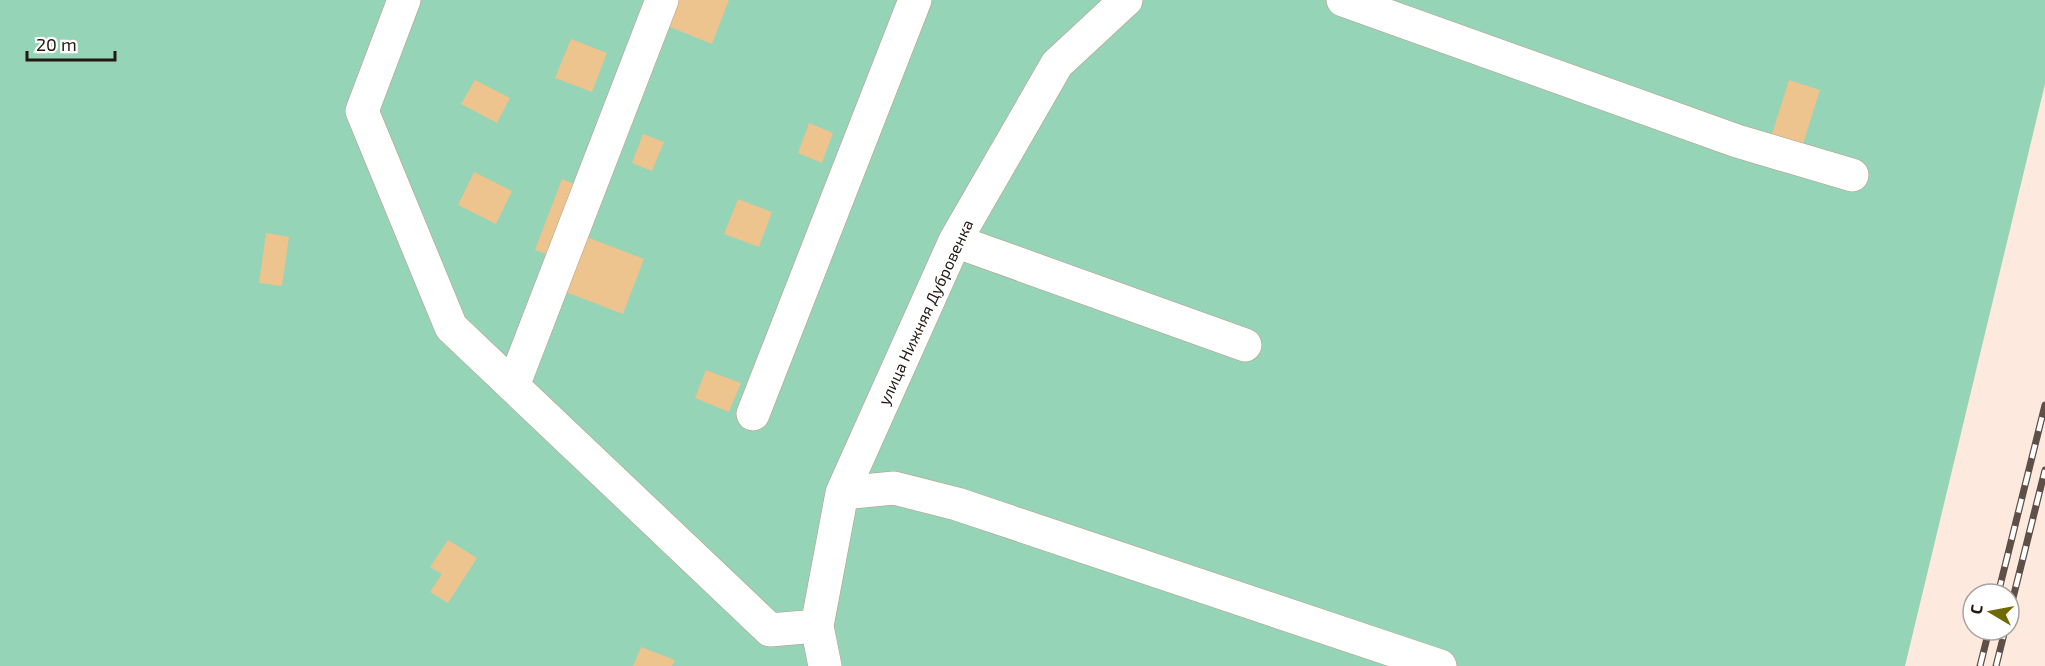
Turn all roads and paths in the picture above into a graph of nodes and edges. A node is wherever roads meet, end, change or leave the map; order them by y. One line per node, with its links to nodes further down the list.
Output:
1 (404, 0): 9 (lane)
2 (662, 0): 9 (lane)
3 (915, 0): 10 (lane)
4 (1126, 0): 7 (lane, улица Нижняя Дубровенка)
5 (1343, 0): 6 (lane)
6 (1852, 175)
7 (955, 241): 8 (lane); 11 (lane, улица Нижняя Дубровенка)
8 (1245, 345)
9 (513, 386): 12 (lane)
10 (753, 414)
11 (842, 493): 12 (lane, улица Нижняя Дубровенка); 14 (lane)
12 (818, 626): 13 (lane, улица Нижняя Дубровенка)
13 (825, 666)
14 (1440, 666)

